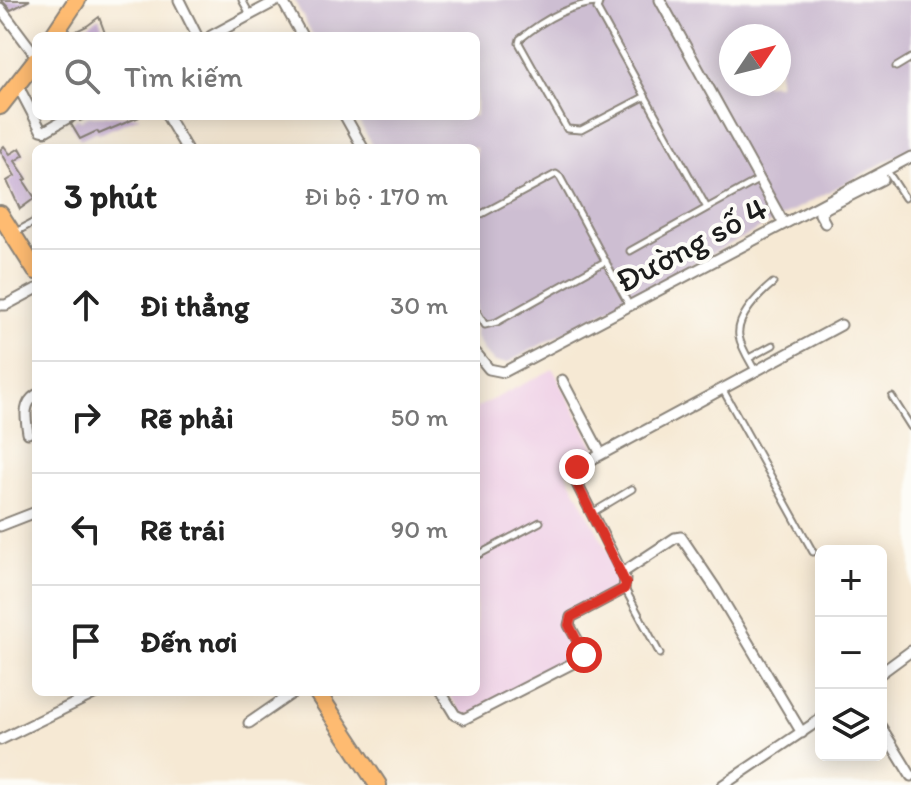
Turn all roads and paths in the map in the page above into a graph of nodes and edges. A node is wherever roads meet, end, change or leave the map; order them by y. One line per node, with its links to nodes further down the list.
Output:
1 (77, 0): 9 (highway)
2 (179, 0): 10 (street)
3 (242, 0): 8 (lane)
4 (280, 0): 8 (street); 12 (street)
5 (660, 0): 30 (street)
6 (599, 1): 18 (lane); 18 (lane)
7 (0, 8): 13 (street)
8 (250, 15): 11 (street)
9 (56, 32)
10 (195, 32)
11 (218, 32)
12 (300, 32)
13 (32, 52)
14 (911, 58): 16 (lane)
15 (32, 63): 17 (highway)
16 (896, 67)
17 (17, 84): 19 (highway); 20 (street)
18 (644, 97): 32 (lane)
19 (0, 106)
20 (32, 113)
21 (36, 120): 22 (street)
22 (64, 120)
23 (169, 120): 25 (street)
24 (347, 120): 26 (street)
25 (184, 144)
26 (361, 144)
27 (911, 157): 37 (street, Đường số 4)
28 (911, 164): 29 (street)
29 (890, 175): 31 (lane); 36 (street)
30 (759, 179): 32 (lane); 37 (street)
31 (905, 198)
32 (707, 208): 39 (lane)
33 (0, 214): 38 (highway)
34 (480, 215): 40 (lane)
35 (32, 223): 38 (lane)
36 (825, 223)
37 (784, 224): 45 (street, Đường số 4)
38 (13, 234): 41 (highway)
39 (630, 251)
40 (606, 261): 45 (lane); 46 (lane)
41 (32, 265)
42 (773, 283): 49 (lane)
43 (32, 291): 44 (street)
44 (0, 305)
45 (629, 306): 50 (street, Đường số 4)
46 (480, 317)
47 (841, 325): 51 (street)
48 (773, 345): 49 (lane)
49 (749, 358): 51 (lane)
50 (480, 360)
51 (756, 372): 53 (street)
52 (562, 380): 58 (street)
53 (723, 390): 58 (street); 64 (lane)
54 (32, 397): 57 (street)
55 (892, 397): 56 (lane)
56 (911, 427)
57 (28, 433)
58 (601, 454): 60 (street)
59 (632, 489): 60 (lane)
60 (592, 513): 66 (street)
61 (32, 514): 63 (street)
62 (540, 522): 65 (lane)
63 (0, 526)
64 (813, 552)
65 (480, 554)
66 (622, 573): 67 (street); 77 (street)
67 (624, 589): 69 (lane); 74 (street)
68 (911, 651): 70 (street)
69 (660, 654)
70 (887, 669)
71 (81, 696): 79 (street)
72 (288, 696): 75 (street)
73 (320, 696): 81 (highway)
74 (443, 696)
75 (249, 723)
76 (815, 723): 77 (street)
77 (802, 733): 82 (street)
78 (887, 737): 80 (street)
79 (0, 740)
80 (911, 776)
81 (378, 785)
82 (723, 785)

